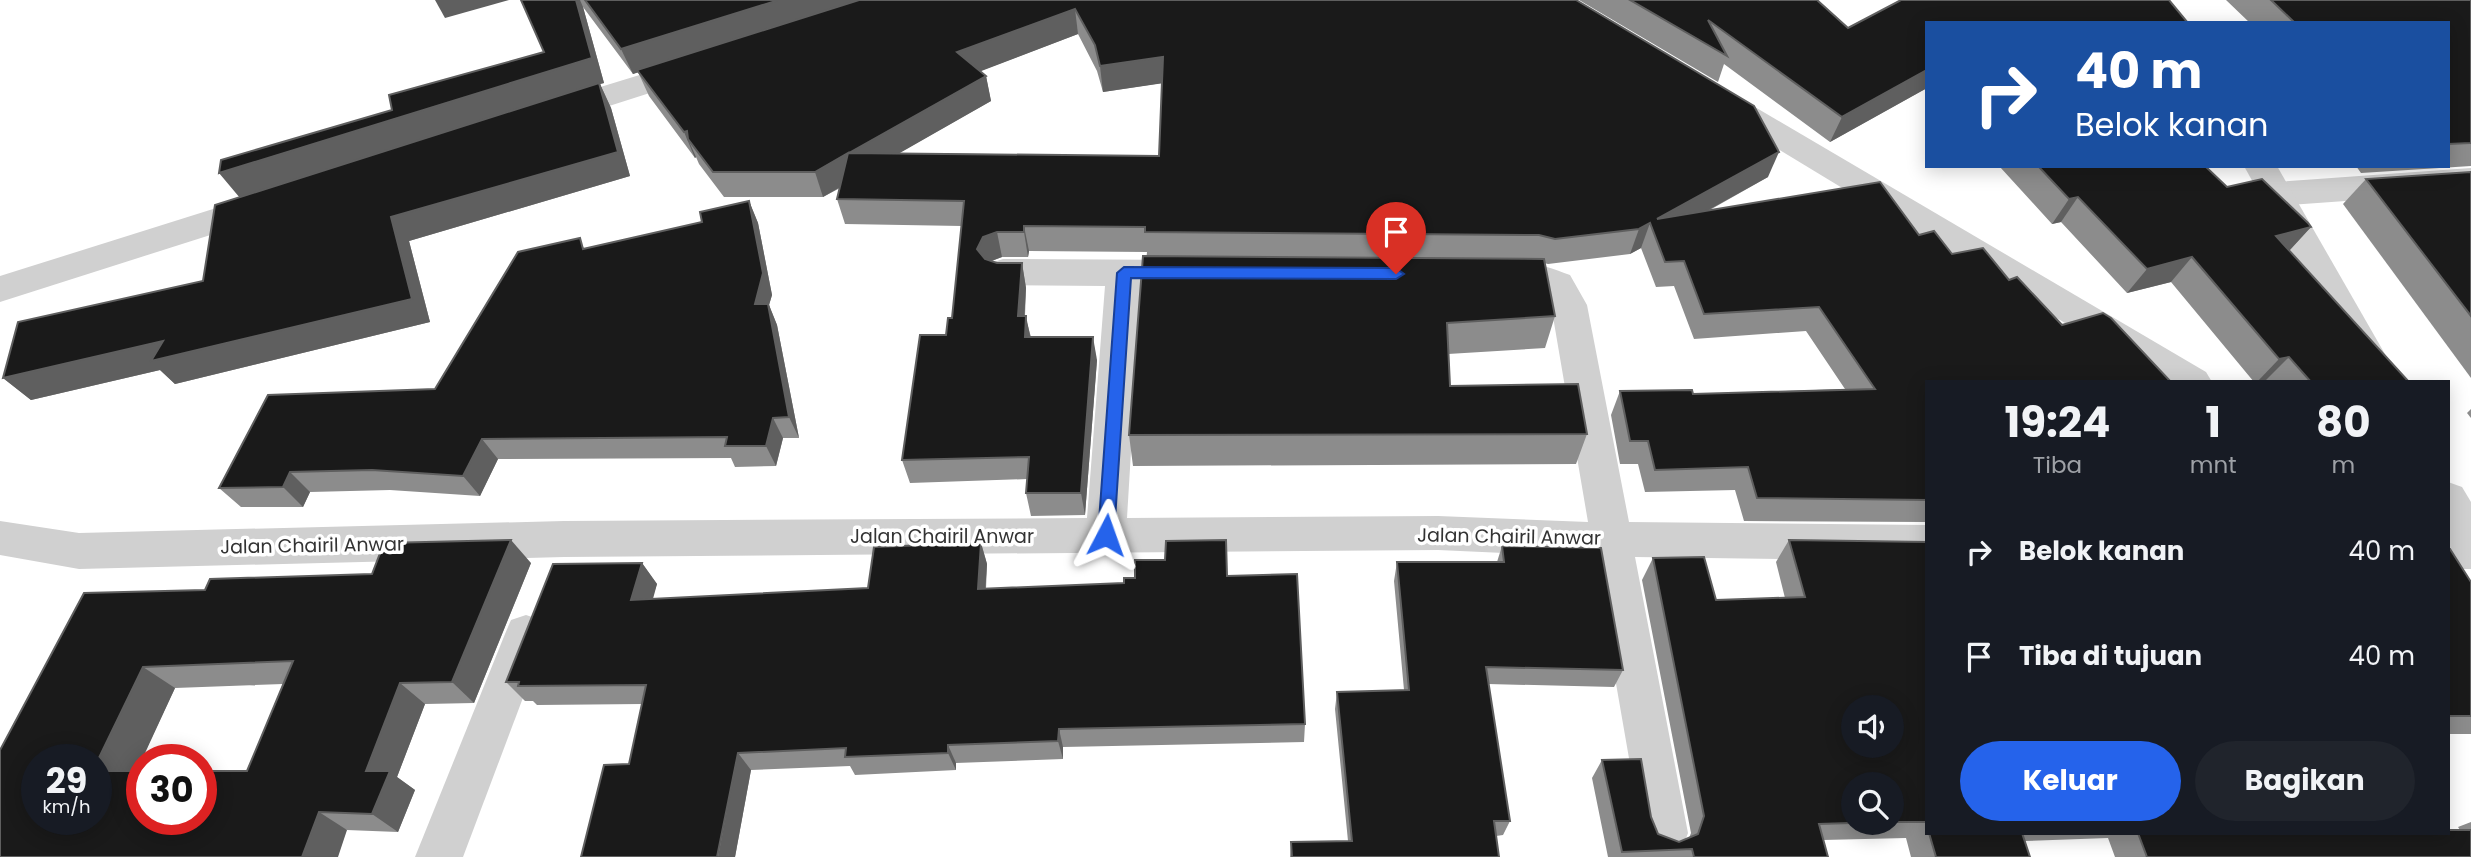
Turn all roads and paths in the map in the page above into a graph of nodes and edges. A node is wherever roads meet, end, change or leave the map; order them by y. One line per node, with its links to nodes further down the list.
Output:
1 (724, 59): 3 (street)
2 (1691, 83): 12 (street)
3 (526, 122)
4 (2268, 180): 5 (street); 13 (street)
5 (2471, 180)
6 (289, 197): 11 (street)
7 (1003, 272): 8 (street)
8 (1124, 273): 9 (street); 15 (street)
9 (1220, 273)
10 (1465, 274): 18 (street)
11 (0, 289)
12 (2190, 380)
13 (2381, 380)
14 (2450, 502): 19 (street)
15 (1106, 535): 18 (street, Jalan Chairil Anwar); 23 (street, Jalan Chairil Anwar)
16 (2450, 535): 21 (street)
17 (0, 538): 23 (street, Jalan Chairil Anwar)
18 (1613, 538): 20 (street, Jalan Chairil Anwar); 24 (street)
19 (2471, 539)
20 (1925, 543)
21 (2471, 549): 22 (street)
22 (2450, 551)
23 (550, 573): 25 (street)
24 (1665, 833)
25 (439, 857)

